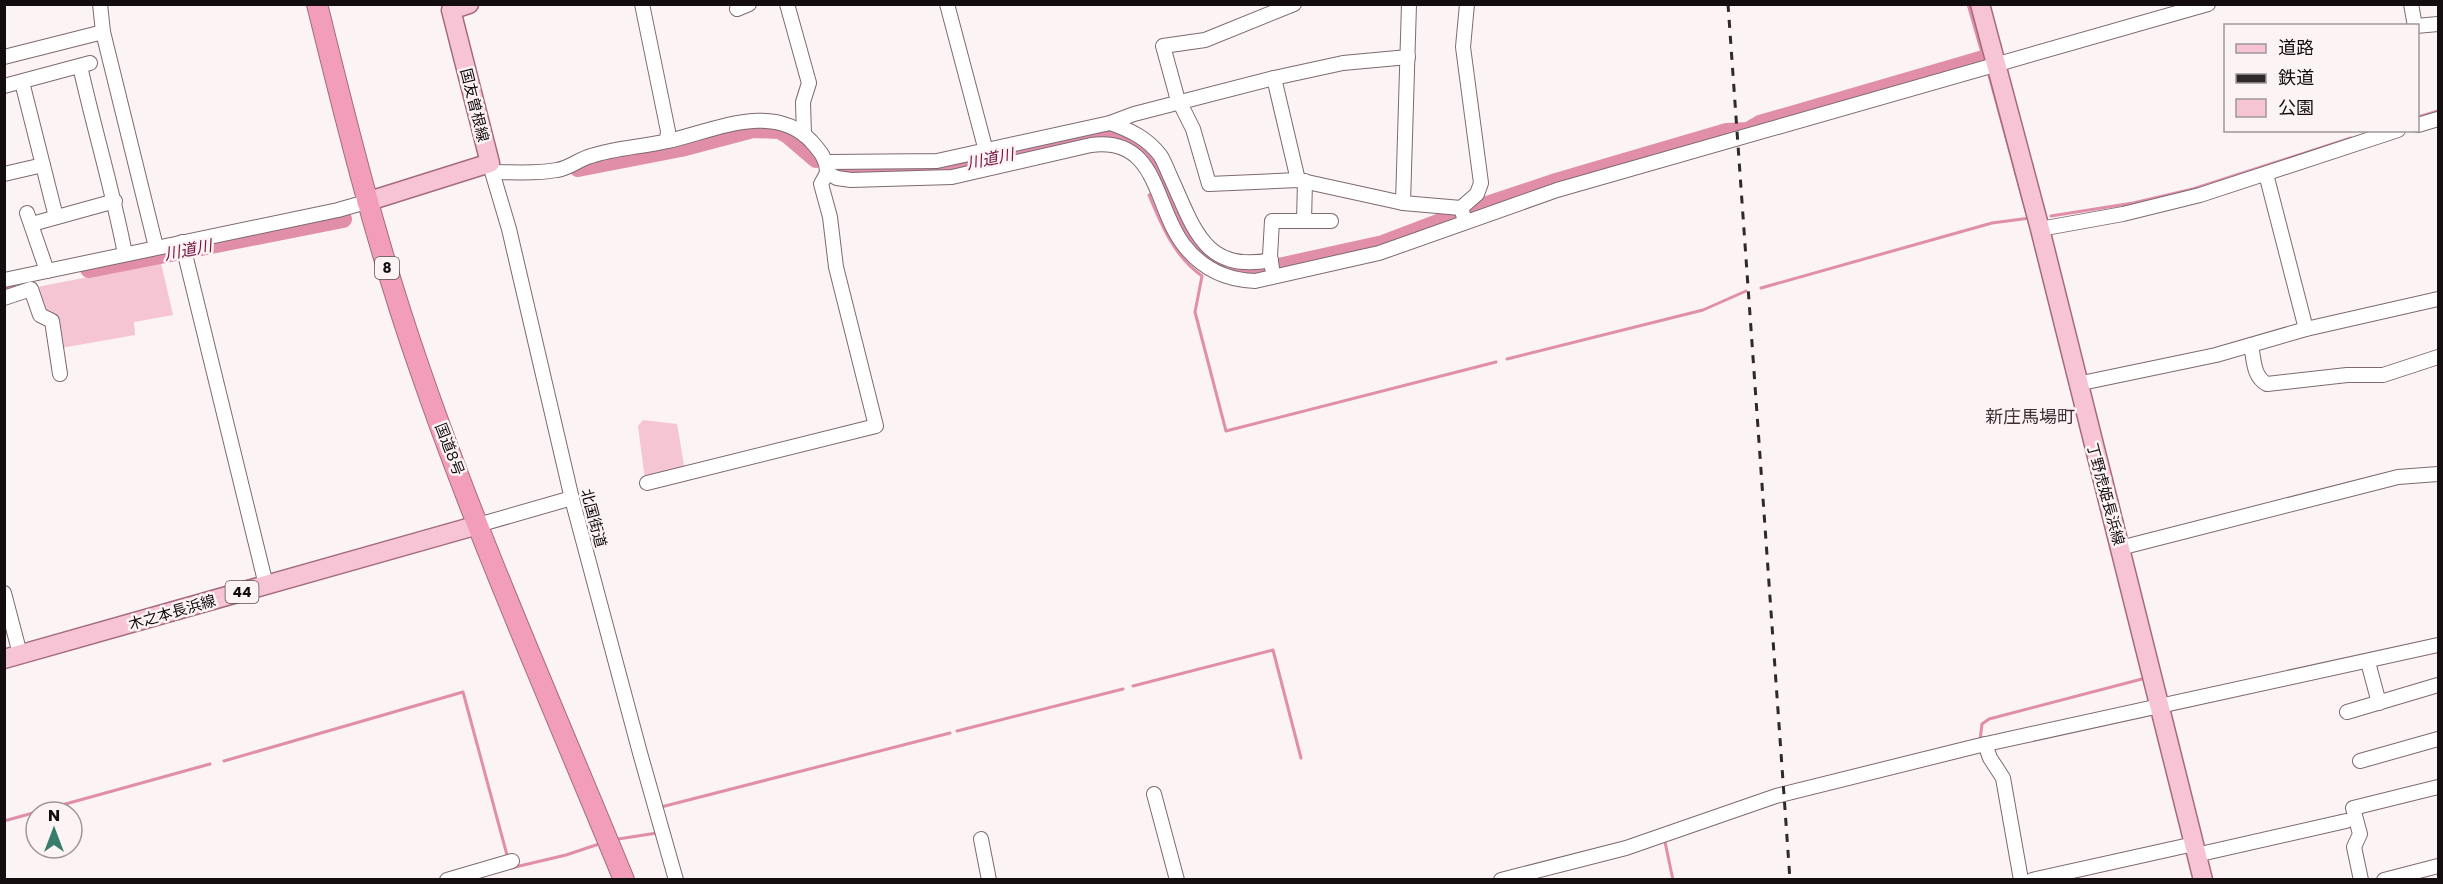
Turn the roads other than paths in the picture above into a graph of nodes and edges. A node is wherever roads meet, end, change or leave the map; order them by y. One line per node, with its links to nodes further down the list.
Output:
1 (100, 4): 17 (street)
2 (317, 4): 39 (highway, 国道8号 / 8)
3 (469, 4): 13 (main road, 国友曽根線)
4 (642, 4): 30 (street)
5 (787, 4): 29 (street)
6 (947, 4): 31 (street)
7 (1294, 4): 24 (street)
8 (1409, 4): 19 (street)
9 (1467, 4): 41 (street)
10 (1980, 4): 20 (main road, 丁野虎姫長浜線)
11 (2208, 4): 20 (street)
12 (2411, 4): 14 (street)
13 (450, 7): 33 (main road, 国友曽根線)
14 (2416, 24)
15 (2439, 24): 16 (street)
16 (2419, 26)
17 (103, 32): 18 (street); 46 (street)
18 (4, 57)
19 (1408, 57): 21 (street); 40 (street)
20 (1996, 66): 41 (street); 45 (main road, 丁野虎姫長浜線)
21 (1274, 78): 24 (street); 37 (street)
22 (22, 82): 23 (street); 32 (street); 38 (street)
23 (4, 86)
24 (1180, 102): 26 (street); 37 (street)
25 (2439, 119): 27 (street)
26 (1110, 123): 31 (street); 49 (street)
27 (2419, 125)
28 (2392, 132): 36 (street)
29 (804, 135): 30 (street); 34 (street)
30 (667, 141): 33 (street)
31 (986, 151): 34 (street)
32 (43, 165): 35 (street); 42 (street)
33 (491, 167): 39 (main road, 国友曽根線); 61 (street, 北国街道)
34 (827, 167): 49 (street); 60 (street)
35 (4, 174)
36 (2266, 174): 45 (street); 54 (street)
37 (1302, 181): 40 (street); 43 (street)
38 (115, 201): 42 (street); 48 (street)
39 (366, 202): 47 (street); 62 (highway, 国道8号 / 8)
40 (1403, 203): 41 (street)
41 (1463, 215): 49 (street)
42 (56, 218): 50 (street)
43 (1304, 221): 44 (street); 49 (street)
44 (1331, 221)
45 (2040, 229): 58 (main road, 丁野虎姫長浜線)
46 (156, 248): 47 (street); 48 (street)
47 (183, 248): 64 (street)
48 (125, 254): 50 (street)
49 (1273, 269)
50 (47, 271): 51 (street)
51 (9, 279): 52 (street)
52 (11, 296): 57 (street)
53 (2439, 299): 54 (street)
54 (2306, 329): 55 (street)
55 (2251, 345): 56 (street); 58 (street)
56 (2439, 357)
57 (60, 374)
58 (2077, 384): 63 (main road, 丁野虎姫長浜線)
59 (2439, 474): 63 (street)
60 (647, 483)
61 (572, 498): 62 (street); 85 (street, 北国街道)
62 (478, 525): 64 (main road, 木之本長浜線 / 44); 84 (highway, 国道8号 / 8)
63 (2120, 548): 71 (main road, 丁野虎姫長浜線)
64 (266, 585): 67 (main road, 木之本長浜線 / 44)
65 (4, 593): 67 (street)
66 (2439, 645): 68 (street)
67 (12, 657)
68 (2368, 662): 70 (street); 71 (street)
69 (2439, 686): 70 (street)
70 (2379, 703): 72 (street)
71 (2159, 707): 74 (street); 80 (main road, 丁野虎姫長浜線)
72 (2347, 712)
73 (2439, 739): 75 (street)
74 (1985, 744): 88 (street); 89 (street)
75 (2360, 761)
76 (2439, 787): 92 (street)
77 (1154, 794): 87 (street)
78 (2346, 821): 80 (street)
79 (981, 839): 86 (street)
80 (2195, 850): 90 (street); 91 (main road, 丁野虎姫長浜線)
81 (512, 861): 83 (street)
82 (2439, 866): 93 (street)
83 (447, 879)
84 (624, 879)
85 (676, 879)
86 (988, 879)
87 (1177, 879)
88 (1501, 879)
89 (2021, 879)
90 (2032, 879)
91 (2203, 879)
92 (2361, 879)
93 (2384, 879)

